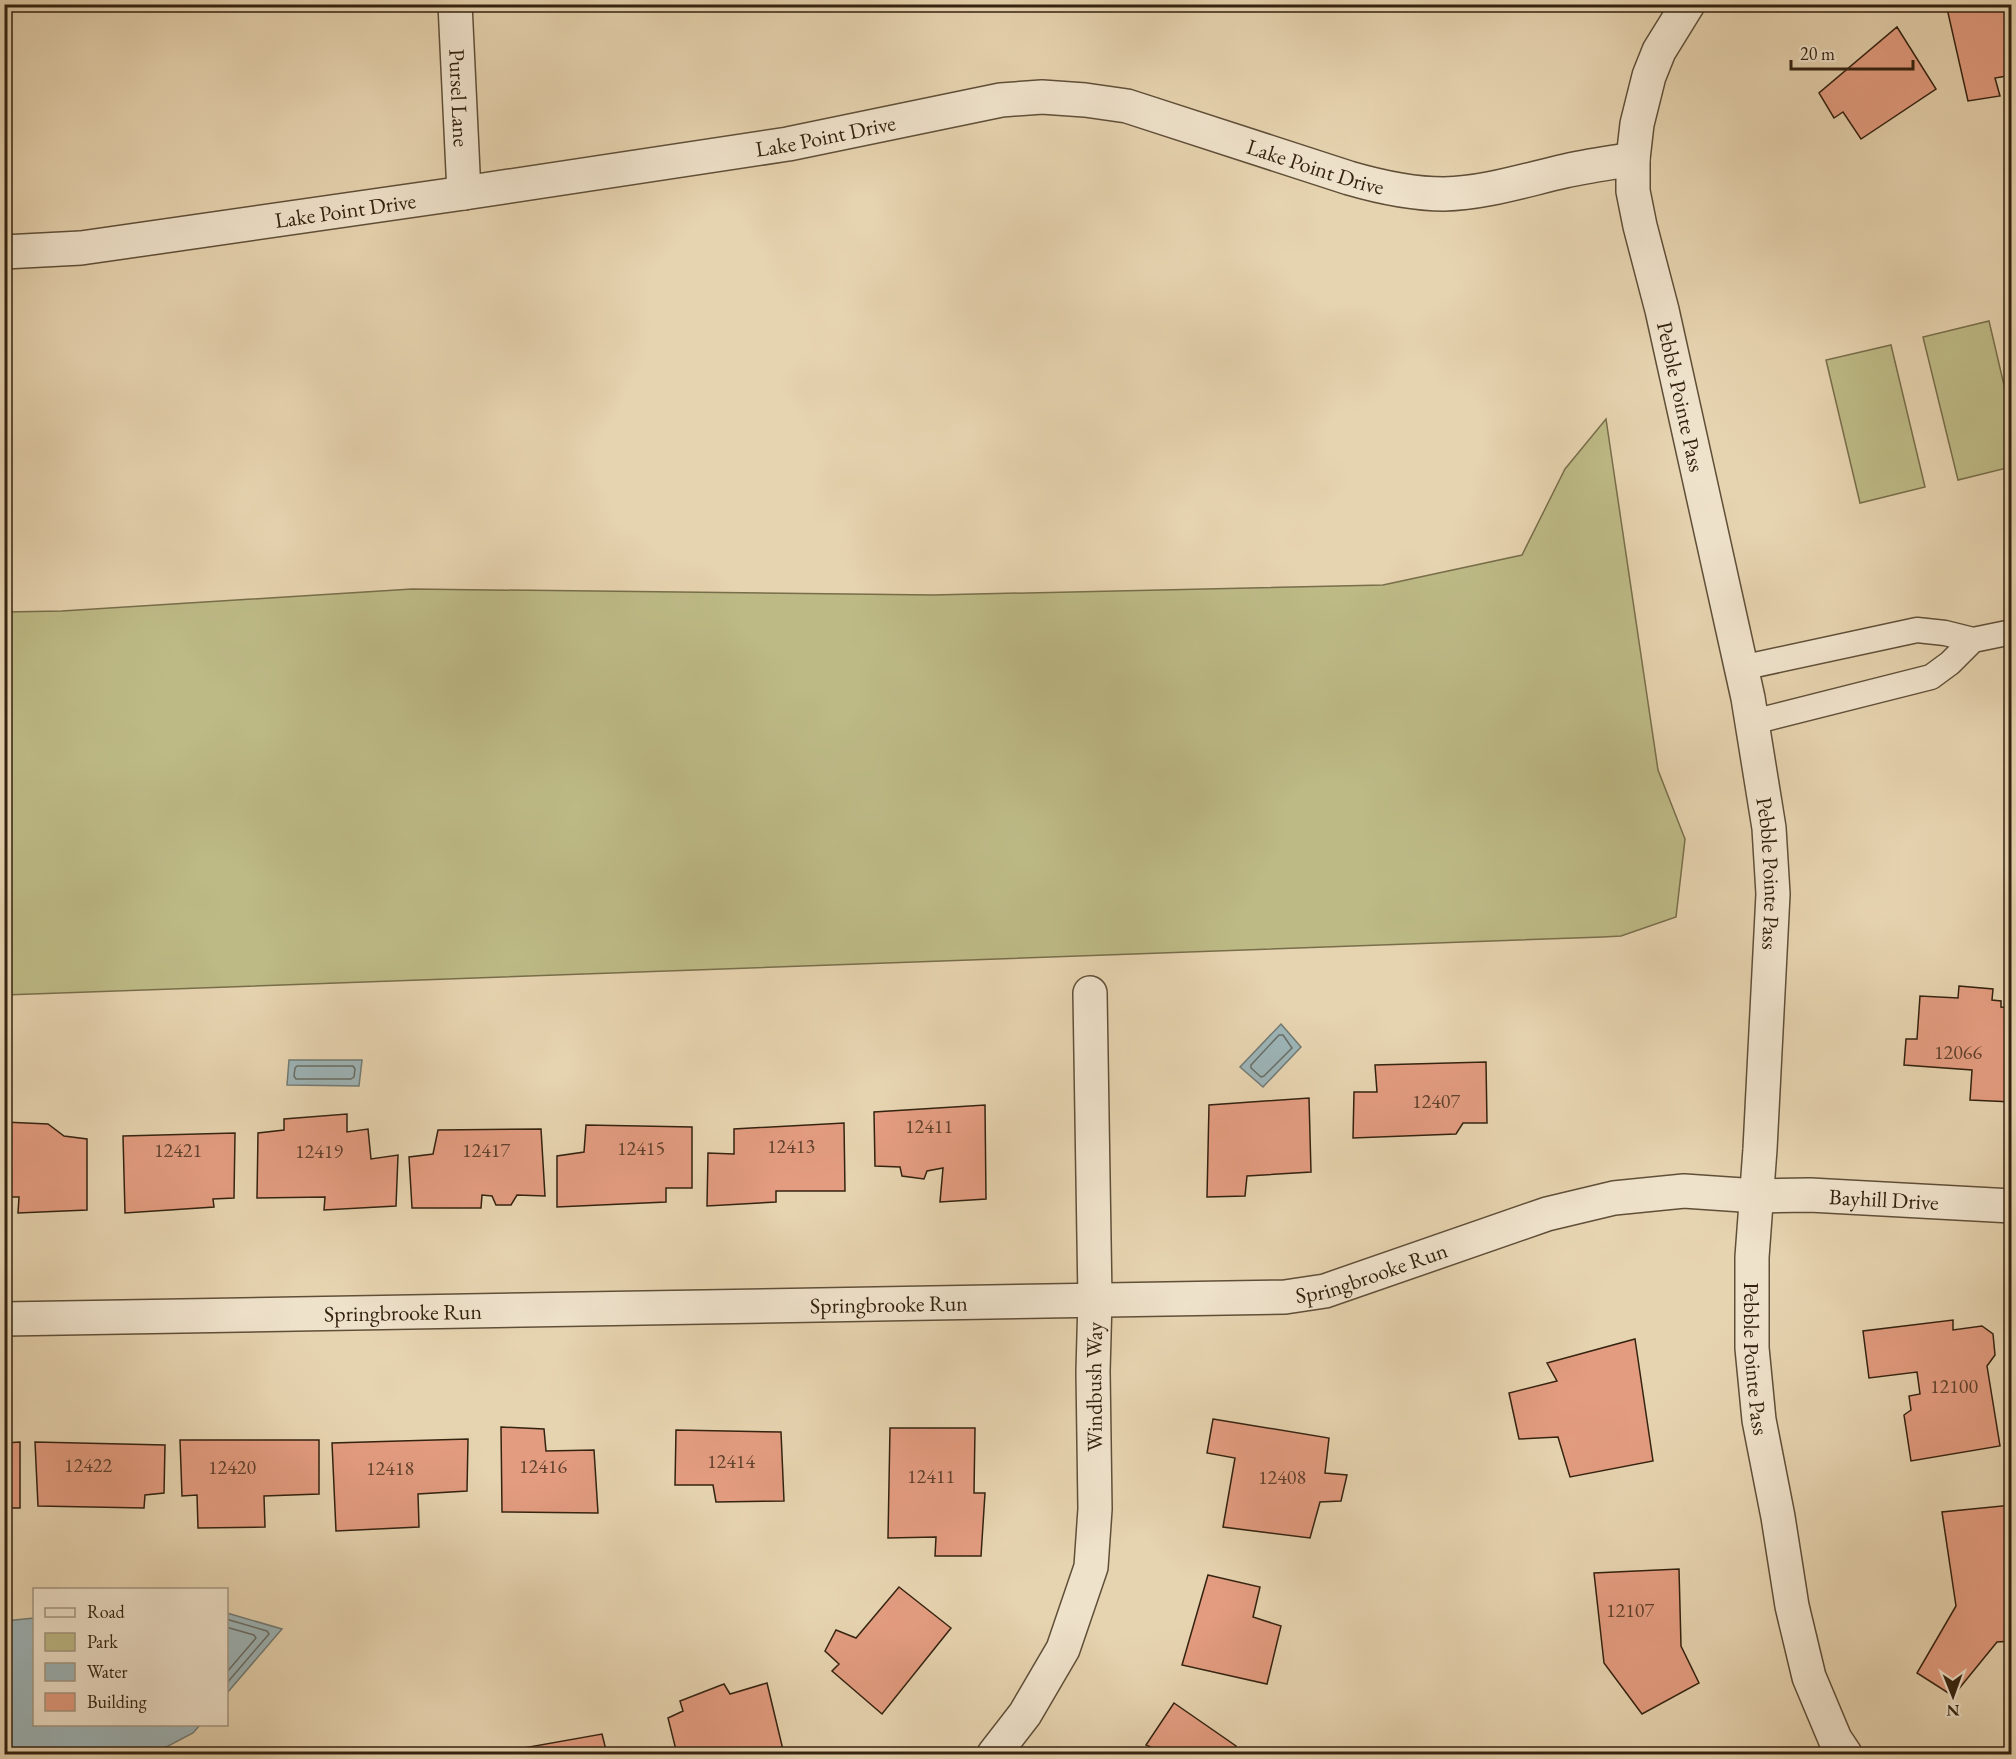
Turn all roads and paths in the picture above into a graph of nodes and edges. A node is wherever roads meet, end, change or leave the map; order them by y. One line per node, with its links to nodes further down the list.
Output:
1 (455, 4): 4 (street, Pursel Lane)
2 (1688, 4): 3 (street, Pebble Pointe Pass)
3 (1633, 159): 4 (street, Lake Point Drive); 8 (street, Pebble Pointe Pass)
4 (464, 193): 5 (street, Lake Point Drive)
5 (4, 252)
6 (2012, 632): 7 (lane)
7 (1973, 640): 8 (lane); 9 (lane)
8 (1741, 668): 9 (street, Pebble Pointe Pass)
9 (1753, 722): 11 (street, Pebble Pointe Pass)
10 (1090, 993): 13 (street, Windbush Way)
11 (1757, 1196): 12 (street, Bayhill Drive); 13 (street, Springbrooke Run); 16 (street, Pebble Pointe Pass)
12 (2012, 1206)
13 (1095, 1300): 14 (street, Springbrooke Run); 15 (street, Windbush Way)
14 (4, 1319)
15 (994, 1755)
16 (1845, 1755)

